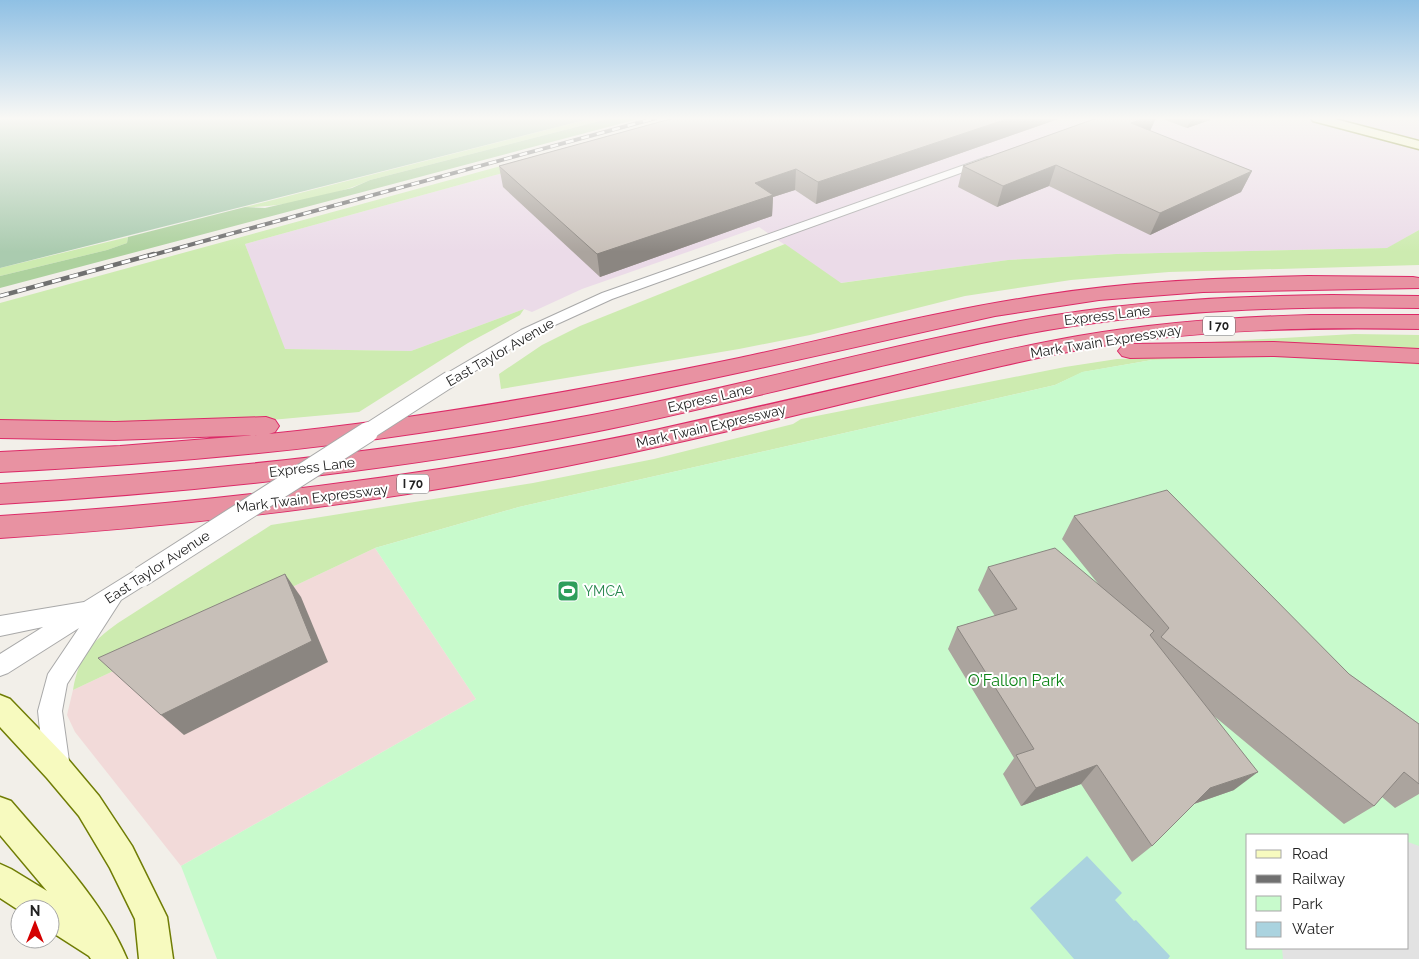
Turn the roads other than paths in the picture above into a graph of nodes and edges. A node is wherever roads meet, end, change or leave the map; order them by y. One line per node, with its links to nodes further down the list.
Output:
1 (980, 163): 14 (street, East Taylor Avenue, bridge)
2 (1419, 269): 3 (highway)
3 (1254, 283): 4 (highway); 9 (highway)
4 (1419, 283)
5 (1419, 302): 12 (highway, Express Lane)
6 (1419, 322): 7 (highway, Mark Twain Expressway / I 70)
7 (1021, 354): 8 (highway); 13 (highway, Mark Twain Expressway / I 70)
8 (1419, 356)
9 (478, 416): 10 (highway); 11 (highway)
10 (0, 429)
11 (0, 462)
12 (0, 494)
13 (0, 527)
14 (114, 594): 15 (street, East Taylor Avenue); 19 (street)
15 (93, 608): 16 (street); 17 (street, East Taylor Avenue)
16 (0, 626)
17 (0, 666)
18 (0, 708): 19 (main road)
19 (57, 768): 25 (main road)
20 (0, 812): 24 (main road)
21 (0, 880): 22 (main road)
22 (30, 899)
23 (60, 919): 24 (main road)
24 (105, 951)
25 (156, 959)

